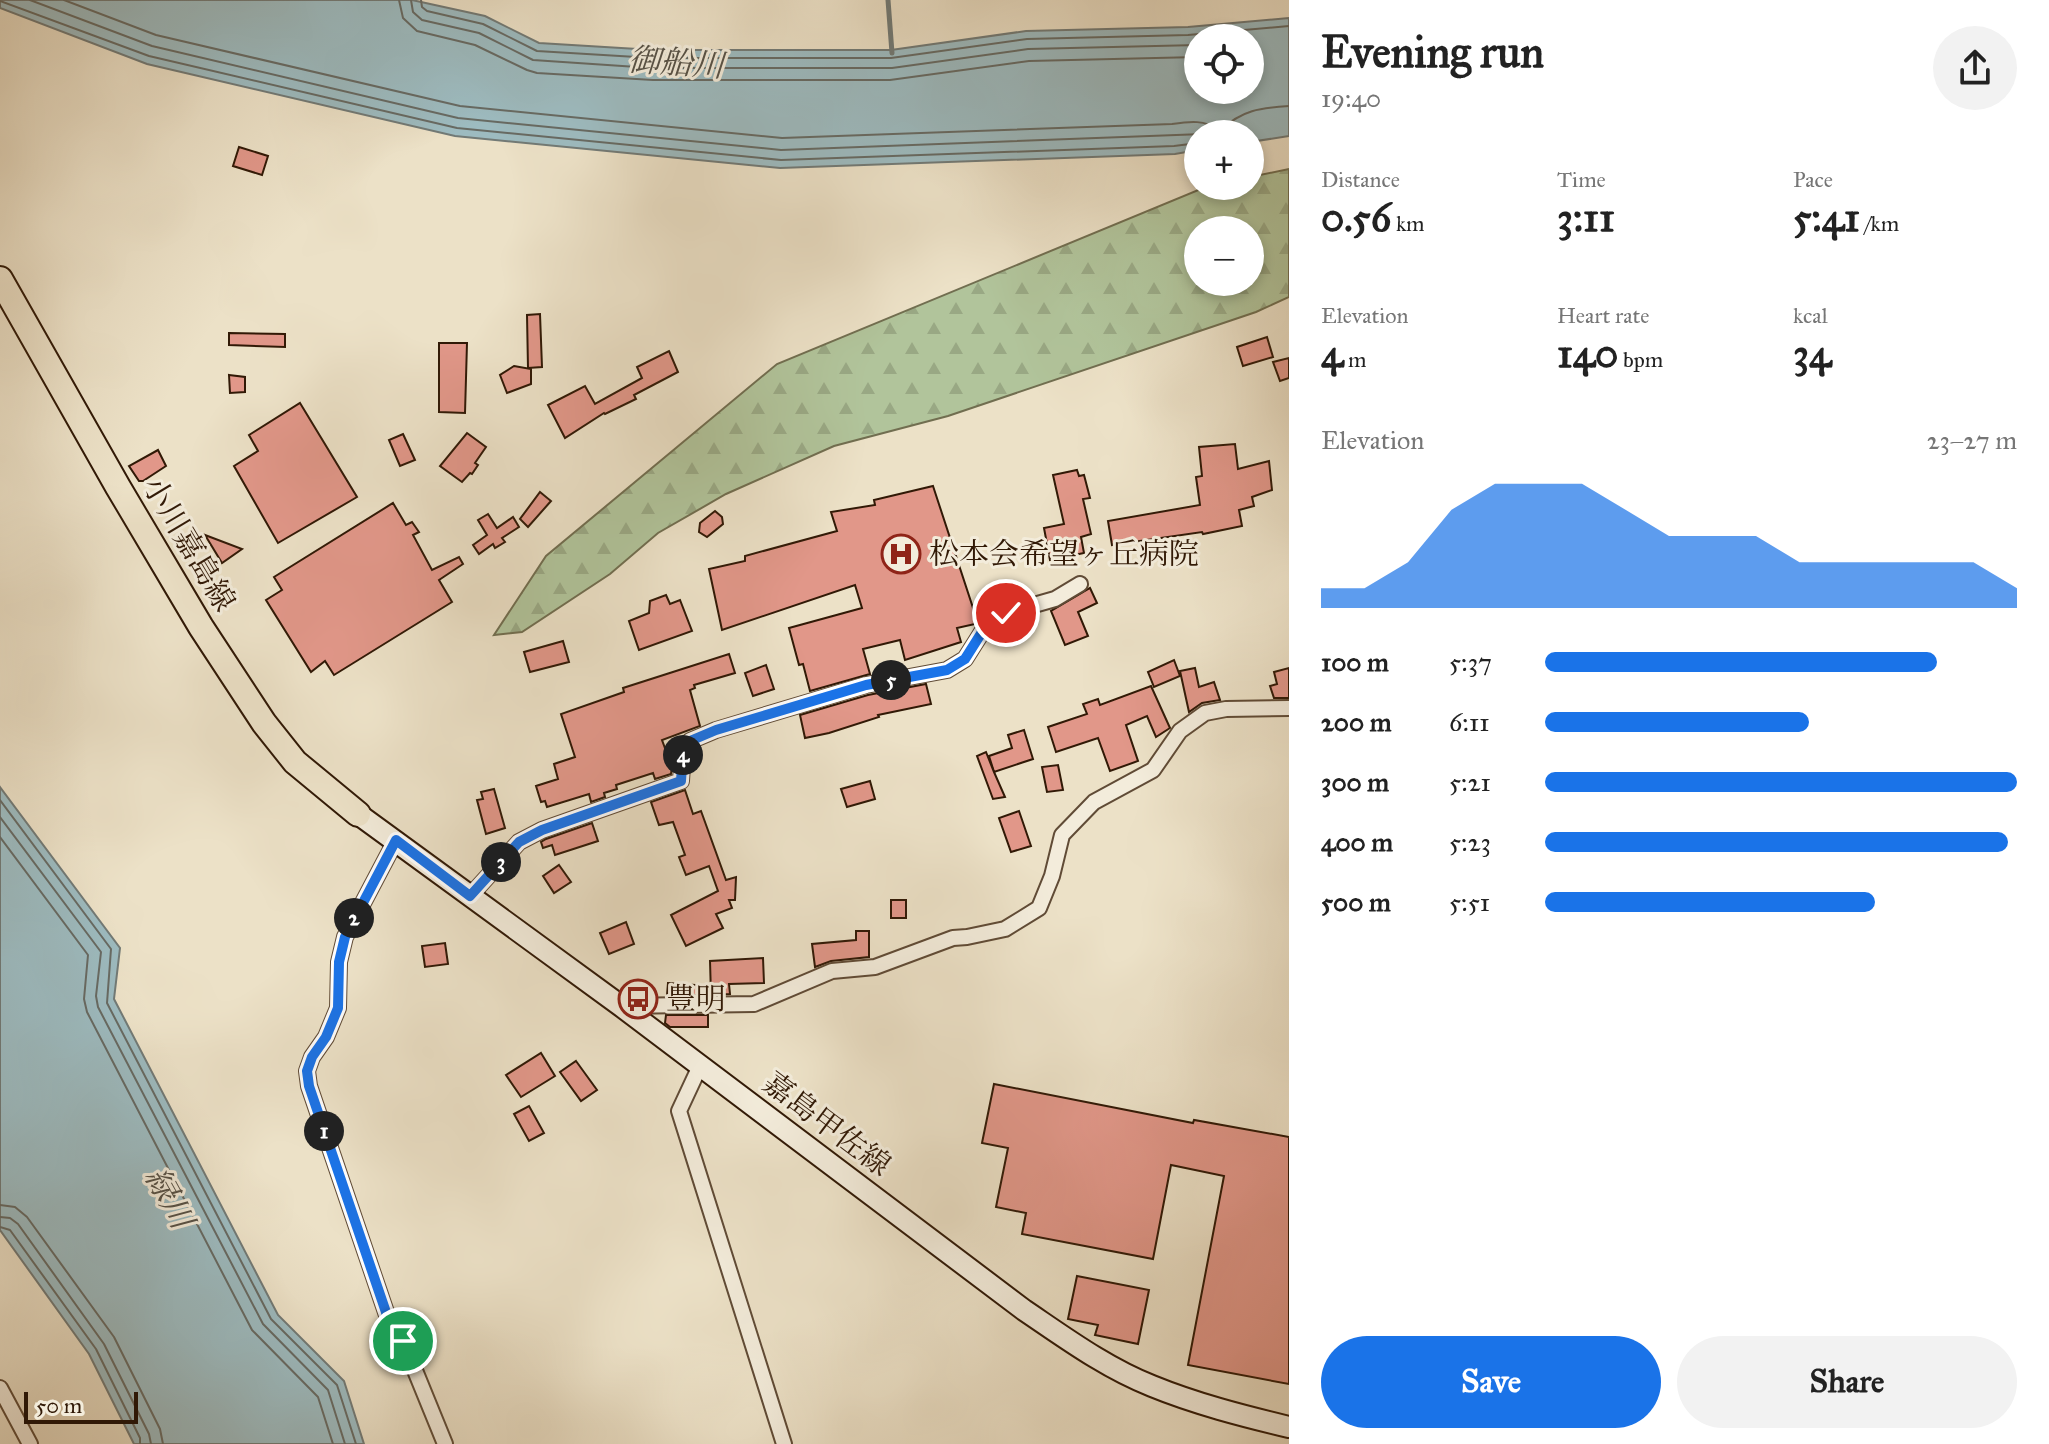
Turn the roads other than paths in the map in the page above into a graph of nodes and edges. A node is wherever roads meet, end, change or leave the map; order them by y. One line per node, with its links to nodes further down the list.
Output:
1 (0, 279): 4 (main road, 小川嘉島線)
2 (1080, 584): 6 (street)
3 (1289, 708): 7 (street)
4 (358, 814): 5 (main road, 嘉島甲佐線)
5 (396, 840): 6 (main road, 嘉島甲佐線); 12 (street)
6 (470, 896): 7 (main road, 嘉島甲佐線)
7 (621, 1006): 8 (main road, 嘉島甲佐線)
8 (700, 1066): 10 (main road, 嘉島甲佐線); 13 (street)
9 (0, 1388): 11 (street)
10 (1289, 1427)
11 (30, 1444)
12 (445, 1444)
13 (784, 1444)

